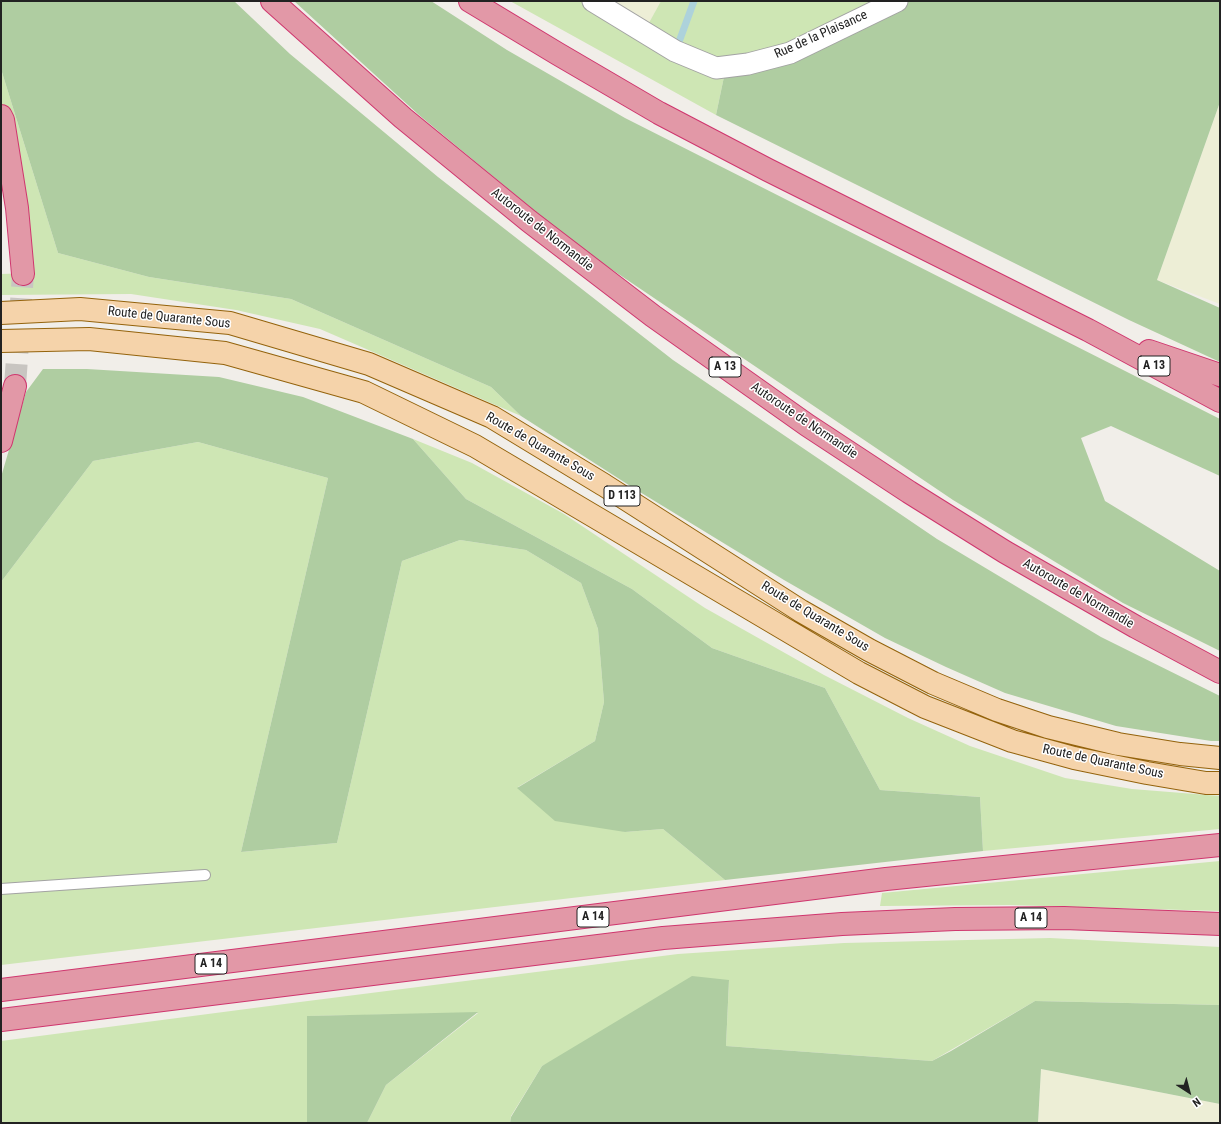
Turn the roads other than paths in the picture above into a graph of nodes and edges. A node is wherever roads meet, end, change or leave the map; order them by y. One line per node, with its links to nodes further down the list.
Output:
1 (272, 1): 14 (highway, Autoroute de Normandie / A 13)
2 (470, 1): 8 (highway, A 13)
3 (593, 1): 4 (street, Rue de la Plaisance)
4 (897, 1)
5 (1, 116): 6 (highway)
6 (23, 274)
7 (1, 313): 15 (main road, Route de Quarante Sous / D 113)
8 (1088, 330): 10 (highway); 12 (highway, A 13)
9 (1, 341): 16 (main road, Route de Quarante Sous / D 113)
10 (1220, 375)
11 (15, 386): 13 (highway)
12 (1220, 401)
13 (1, 441)
14 (1220, 672)
15 (1220, 758)
16 (1220, 783)
17 (1220, 845): 21 (highway, A 14)
18 (205, 875): 19 (lane)
19 (1, 889)
20 (1220, 924): 22 (highway, A 14)
21 (1, 990)
22 (1, 1020)

